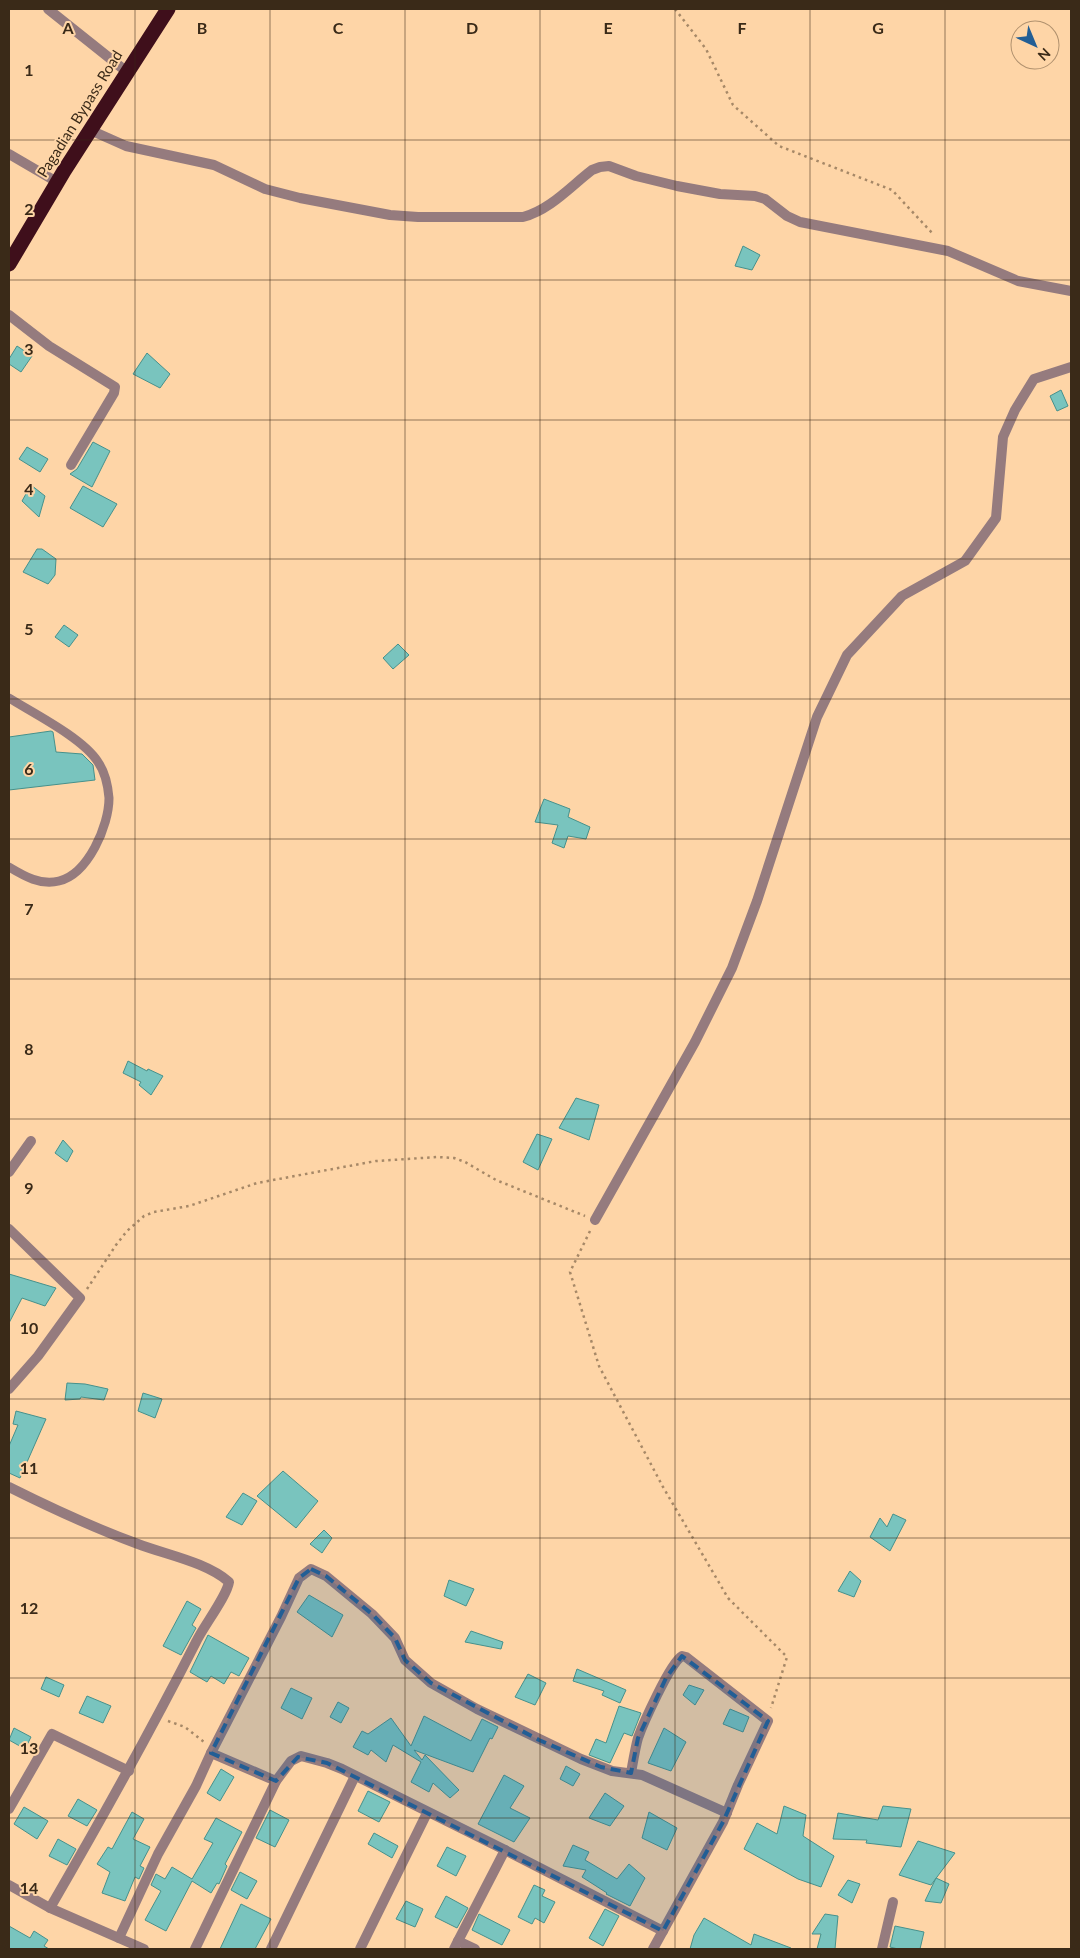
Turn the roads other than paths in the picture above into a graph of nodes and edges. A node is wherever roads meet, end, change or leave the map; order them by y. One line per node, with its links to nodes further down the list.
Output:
1 (48, 9): 3 (street)
2 (168, 9): 3 (highway, Pagadian Bypass Road)
3 (127, 72): 4 (highway, Pagadian Bypass Road)
4 (90, 130): 6 (highway, Pagadian Bypass Road); 8 (street)
5 (9, 154): 6 (street)
6 (57, 182): 7 (highway, Pagadian Bypass Road)
7 (9, 264)
8 (1071, 291)
9 (9, 315): 11 (street)
10 (1071, 367): 16 (street)
11 (71, 465)
12 (9, 698): 13 (lane)
13 (9, 868)
14 (31, 1141): 15 (street)
15 (9, 1172)
16 (595, 1220)
17 (9, 1229): 18 (street)
18 (9, 1389)
19 (9, 1487): 21 (street)
20 (211, 1753): 22 (street); 24 (street); 33 (street)
21 (129, 1771): 25 (street); 31 (street)
22 (631, 1773): 27 (street); 27 (street)
23 (355, 1776): 24 (street); 26 (street); 37 (street)
24 (276, 1781): 36 (street)
25 (9, 1809)
26 (427, 1813): 28 (street); 38 (street)
27 (726, 1813): 32 (street)
28 (506, 1850): 32 (street); 34 (street)
29 (9, 1885): 31 (street)
30 (893, 1902): 41 (street)
31 (50, 1908): 33 (street)
32 (663, 1931): 40 (street)
33 (119, 1938): 35 (street)
34 (456, 1945): 39 (street)
35 (144, 1949)
36 (195, 1949)
37 (271, 1949)
38 (360, 1949)
39 (475, 1949)
40 (652, 1949)
41 (882, 1949)

